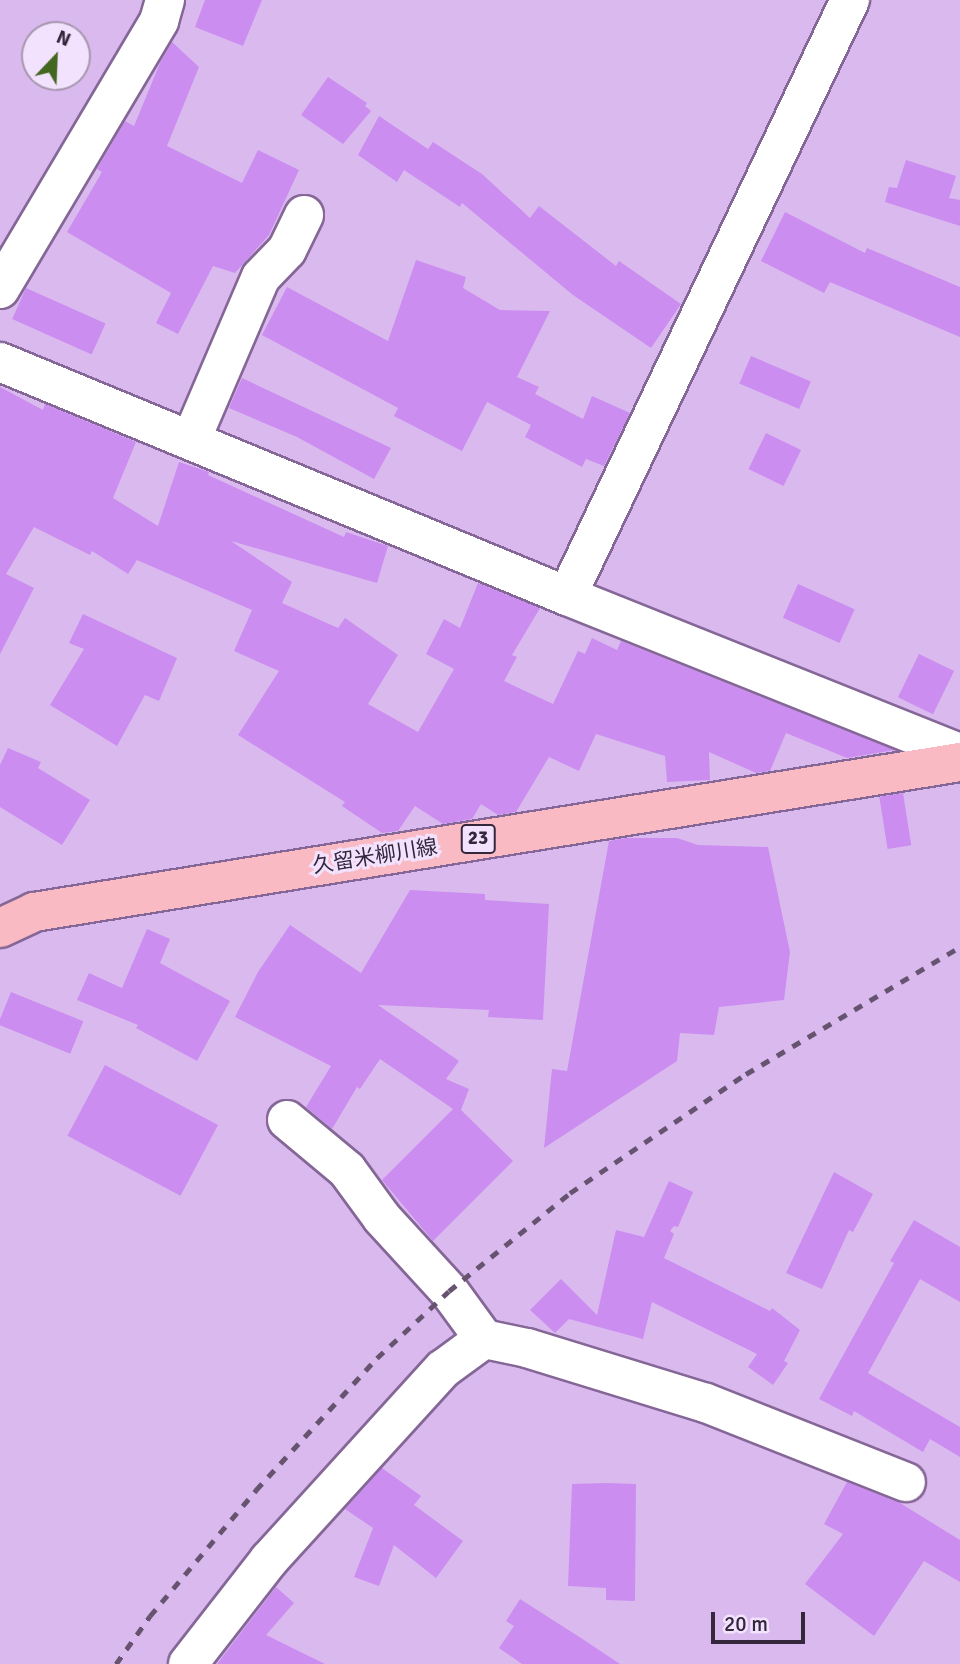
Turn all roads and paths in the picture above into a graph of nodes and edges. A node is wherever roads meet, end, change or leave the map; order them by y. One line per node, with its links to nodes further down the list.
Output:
1 (165, 0): 4 (street)
2 (850, 0): 7 (street)
3 (304, 215): 6 (street)
4 (0, 289)
5 (0, 362): 6 (street)
6 (191, 440): 7 (street)
7 (567, 596): 8 (street)
8 (960, 753)
9 (960, 762): 10 (main road, 久留米柳川線 / 23)
10 (0, 928)
11 (287, 1120): 12 (street)
12 (484, 1339): 13 (street); 14 (street)
13 (906, 1482)
14 (188, 1664)

